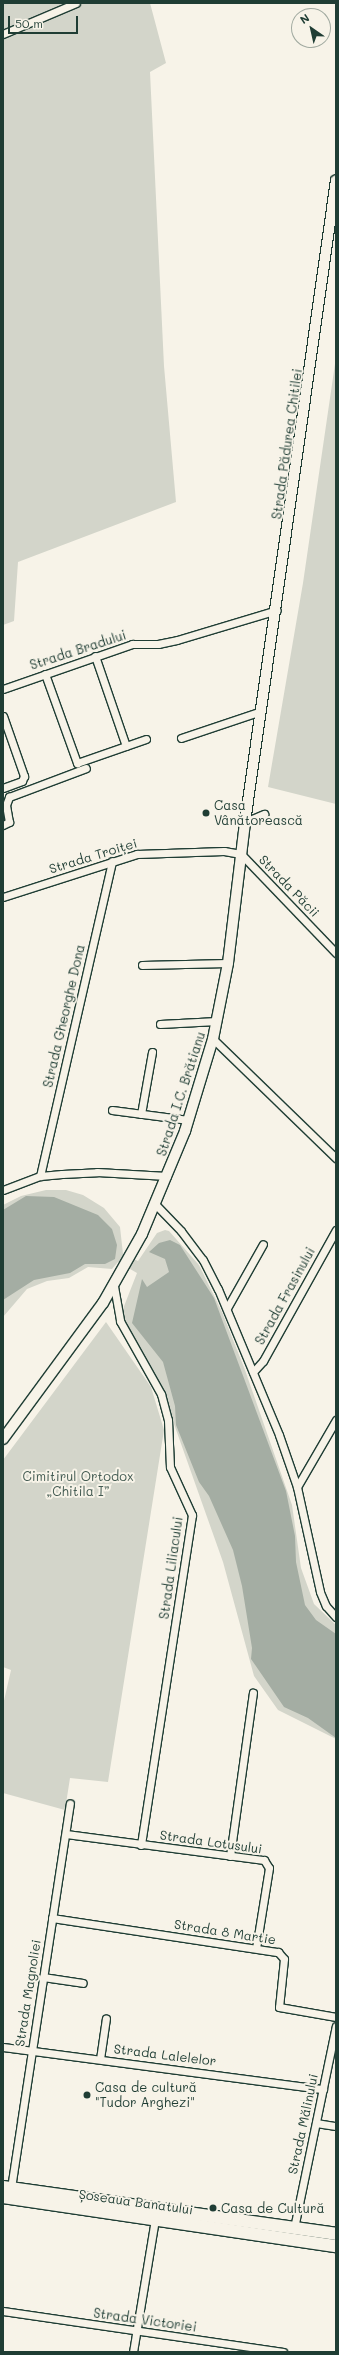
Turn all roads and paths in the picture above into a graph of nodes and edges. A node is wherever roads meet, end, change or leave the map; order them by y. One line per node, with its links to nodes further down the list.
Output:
1 (76, 3): 2 (street)
2 (3, 34)
3 (336, 180): 4 (main road, Strada Pădurea Chitilei)
4 (277, 610): 5 (street, Strada Bradului); 8 (main road, Strada Pădurea Chitilei)
5 (95, 656): 6 (street, Strada Bradului); 12 (street)
6 (45, 674): 7 (street, Strada Bradului); 12 (street)
7 (3, 689)
8 (261, 711): 10 (street); 16 (main road, Strada I.C. Brătianu)
9 (3, 716): 14 (street)
10 (181, 738)
11 (146, 739): 12 (street)
12 (126, 746)
13 (86, 768): 17 (street)
14 (3, 788)
15 (264, 814): 16 (street)
16 (245, 822): 18 (main road, Strada I.C. Brătianu)
17 (3, 825)
18 (241, 854): 19 (street, Strada Troiței); 21 (street, Strada Păcii); 22 (main road, Strada I.C. Brătianu)
19 (112, 861): 20 (street, Strada Troiței); 32 (street, Strada Gheorghe Dona)
20 (3, 897)
21 (336, 953)
22 (228, 963): 23 (street); 24 (main road, Strada I.C. Brătianu)
23 (142, 965)
24 (217, 1021): 25 (street); 26 (main road, Strada I.C. Brătianu)
25 (160, 1024)
26 (213, 1039): 30 (main road, Strada I.C. Brătianu); 31 (street)
27 (152, 1052): 29 (street)
28 (112, 1110): 29 (street)
29 (141, 1114): 30 (street)
30 (188, 1120): 33 (main road, Strada I.C. Brătianu)
31 (336, 1158)
32 (40, 1176): 33 (street); 34 (street)
33 (168, 1176): 35 (main road, Strada I.C. Brătianu)
34 (3, 1190)
35 (156, 1205): 38 (main road, Strada I.C. Brătianu); 39 (street)
36 (336, 1230): 40 (street, Strada Frasinului)
37 (263, 1244): 39 (street)
38 (114, 1286): 42 (main road, Strada I.C. Brătianu); 48 (street, Strada Liliacului)
39 (227, 1308): 40 (street)
40 (253, 1372): 43 (street)
41 (336, 1420): 43 (street)
42 (3, 1439)
43 (297, 1487): 44 (street)
44 (336, 1617)
45 (253, 1693): 49 (street)
46 (70, 1803): 47 (street, Strada Magnoliei)
47 (66, 1834): 48 (street, Strada Lotusului); 50 (street, Strada Magnoliei)
48 (141, 1845): 49 (street, Strada Lotusului)
49 (230, 1856): 51 (street, Strada Lotusului)
50 (52, 1918): 51 (street, Strada 8 Martie); 52 (street, Strada Magnoliei)
51 (256, 1948): 54 (street, Strada 8 Martie)
52 (43, 1977): 53 (street); 58 (street, Strada Magnoliei)
53 (83, 1983)
54 (336, 2017)
55 (106, 2018): 59 (street)
56 (336, 2026): 60 (street, Strada Mălinului)
57 (3, 2047): 58 (street, Strada Lalelelor)
58 (31, 2050): 59 (street, Strada Lalelelor); 63 (street, Strada Magnoliei)
59 (100, 2058): 60 (street, Strada Lalelelor)
60 (323, 2089): 61 (street, Strada Mălinului)
61 (316, 2123): 62 (street); 66 (street, Strada Mălinului)
62 (336, 2126)
63 (7, 2187): 66 (main road, Șoseaua Banatului)
64 (3, 2197): 65 (main road, Șoseaua Banatului)
65 (155, 2219): 68 (main road, Șoseaua Banatului); 70 (street)
66 (294, 2228): 67 (main road, Șoseaua Banatului)
67 (336, 2234)
68 (336, 2246)
69 (3, 2311): 70 (street, Strada Victoriei)
70 (136, 2331): 71 (street); 72 (street, Strada Victoriei)
71 (133, 2352)
72 (283, 2352)

